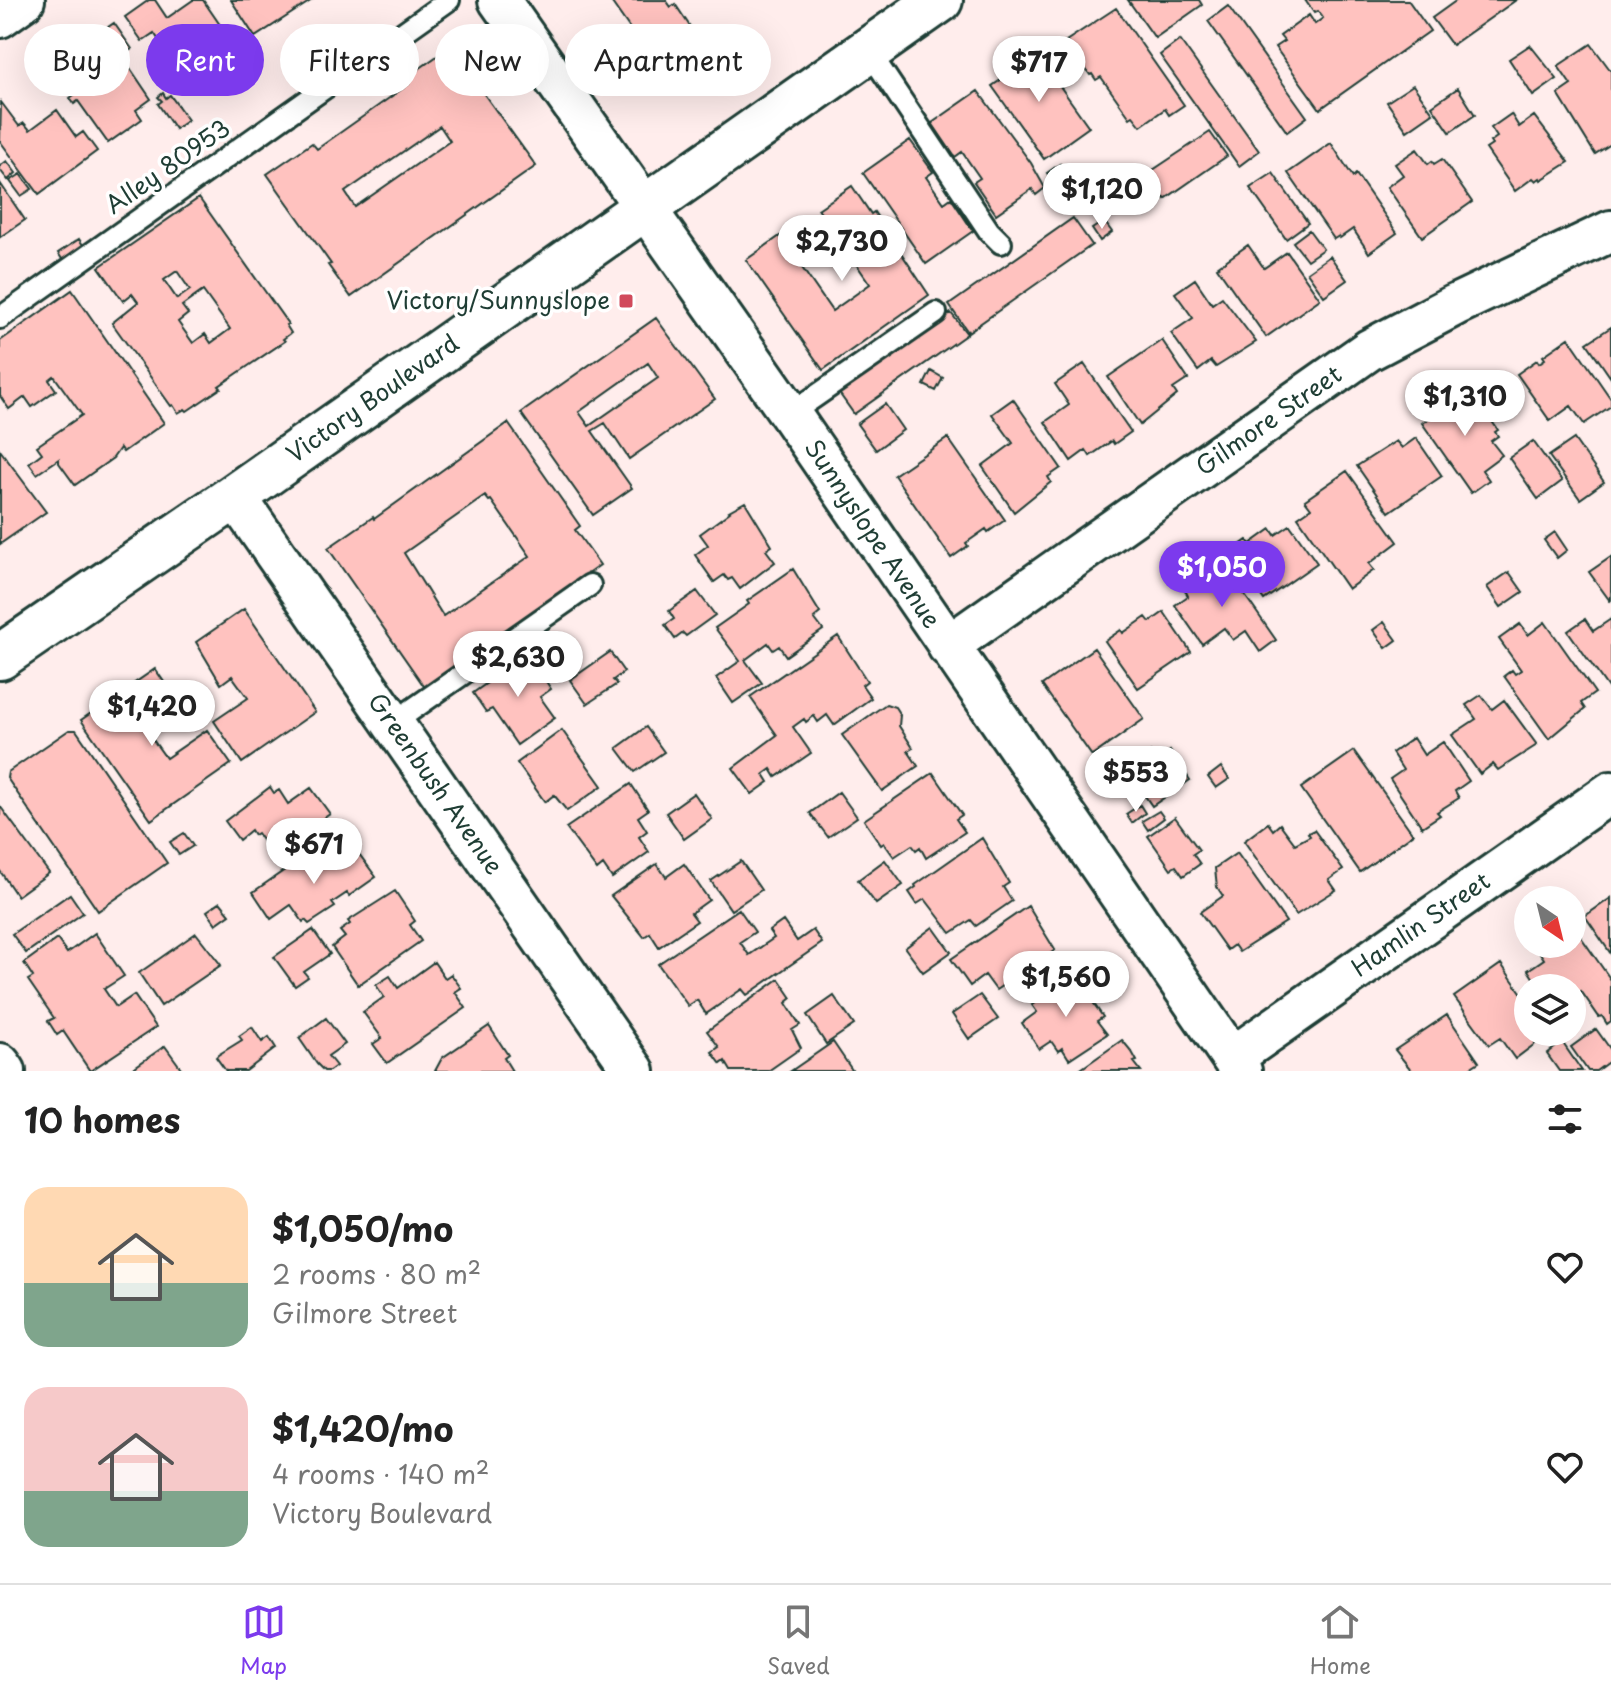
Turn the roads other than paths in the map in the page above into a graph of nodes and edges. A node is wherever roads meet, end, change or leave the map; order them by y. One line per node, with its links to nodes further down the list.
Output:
1 (24, 0): 5 (street)
2 (449, 0): 11 (lane, Alley 80953)
3 (499, 0): 7 (street, Sunnyslope Avenue)
4 (940, 0): 6 (main road, Victory Boulevard)
5 (0, 17)
6 (868, 50): 7 (main road, Victory Boulevard); 9 (lane)
7 (646, 208): 12 (street, Sunnyslope Avenue); 13 (main road, Victory Boulevard)
8 (1611, 231): 15 (street, Gilmore Street)
9 (1001, 243)
10 (936, 313): 12 (lane)
11 (0, 318)
12 (790, 414): 15 (street, Sunnyslope Avenue)
13 (235, 496): 16 (main road, Victory Boulevard); 17 (street, Greenbush Avenue)
14 (590, 585): 17 (lane)
15 (948, 646): 20 (street, Sunnyslope Avenue)
16 (0, 657)
17 (393, 723): 22 (street, Greenbush Avenue)
18 (1611, 792): 20 (street, Hamlin Street)
19 (0, 1064): 21 (street)
20 (1236, 1064)
21 (5, 1071)
22 (634, 1071)

